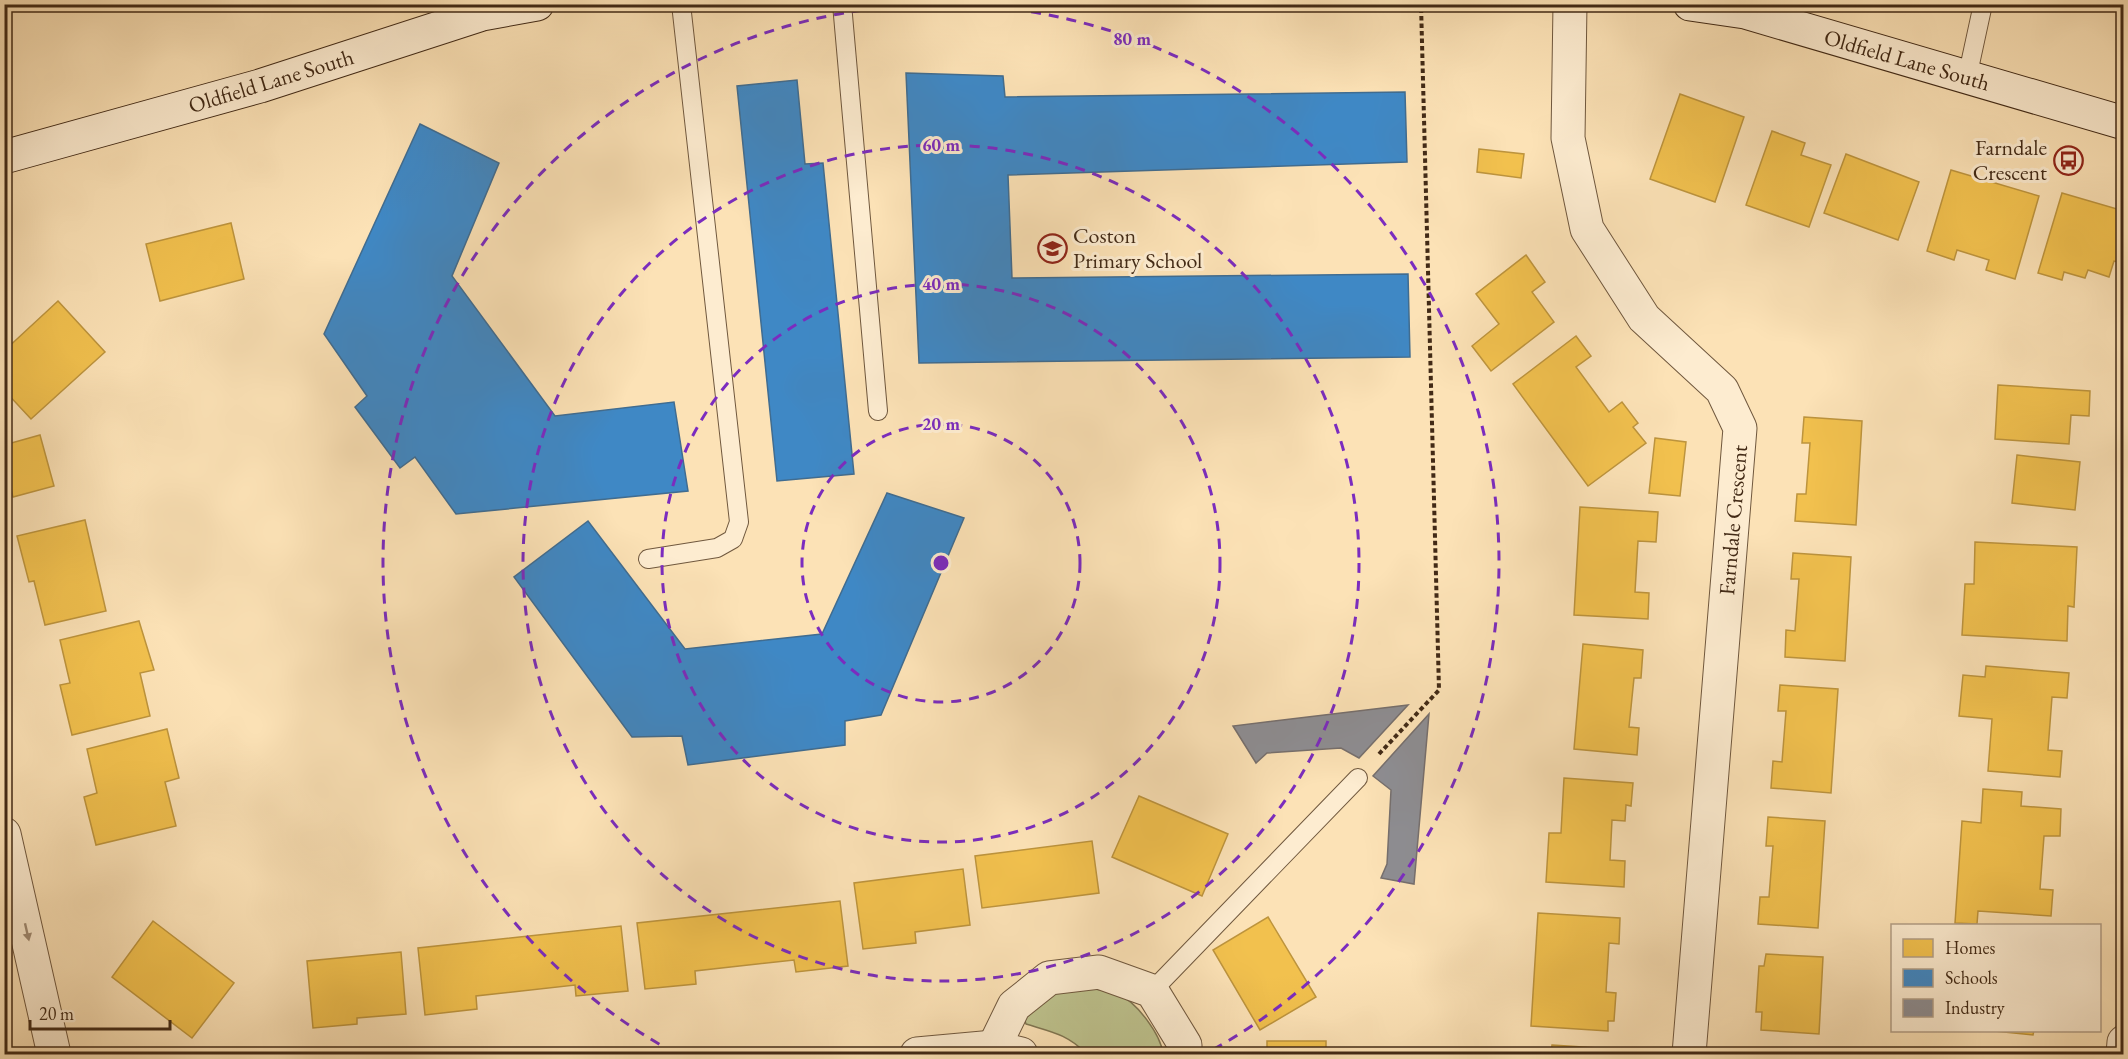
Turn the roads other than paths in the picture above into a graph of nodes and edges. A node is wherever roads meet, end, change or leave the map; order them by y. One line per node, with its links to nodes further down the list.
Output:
1 (537, 4): 9 (street, Oldfield Lane South)
2 (681, 4): 11 (lane)
3 (842, 4): 10 (lane)
4 (1570, 4): 20 (street, Farndale Crescent)
5 (1690, 4): 7 (street, Oldfield Lane South)
6 (1983, 4): 7 (lane)
7 (1967, 78): 8 (street, Oldfield Lane South)
8 (2124, 123)
9 (4, 157)
10 (878, 411)
11 (648, 559)
12 (1358, 778): 14 (lane)
13 (4, 834): 17 (street, one-way to 17)
14 (1152, 991): 16 (street); 19 (street)
15 (2124, 1042): 21 (street)
16 (1007, 1051): 18 (street)
17 (54, 1054)
18 (917, 1054)
19 (1185, 1054)
20 (1689, 1054)
21 (2122, 1054)

